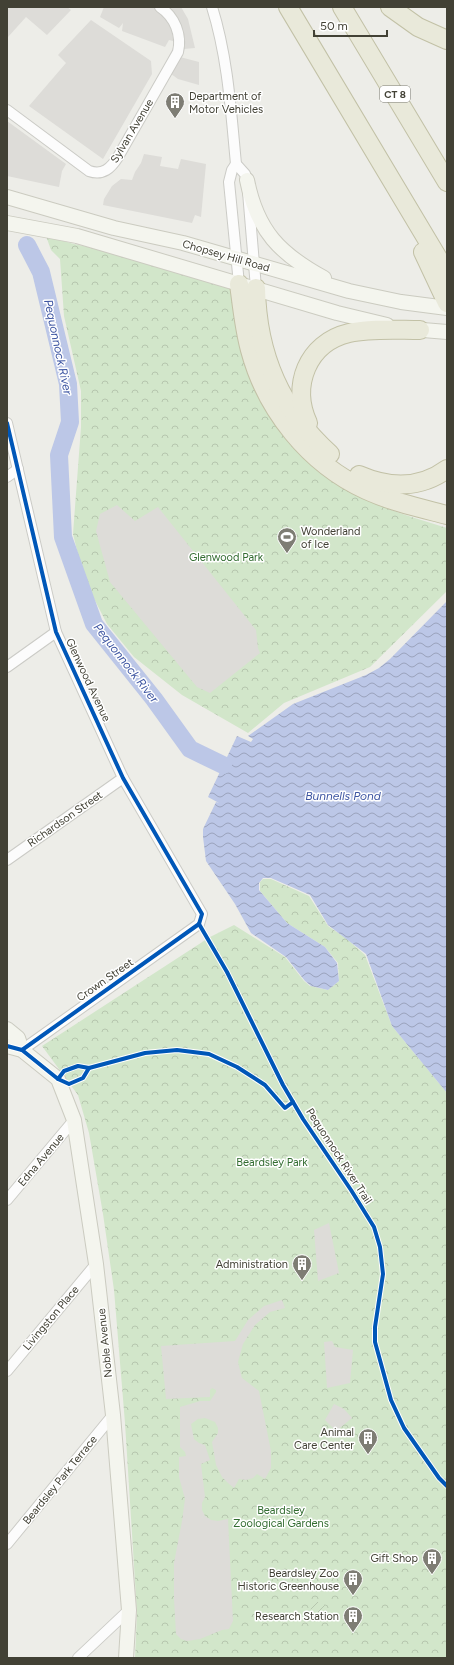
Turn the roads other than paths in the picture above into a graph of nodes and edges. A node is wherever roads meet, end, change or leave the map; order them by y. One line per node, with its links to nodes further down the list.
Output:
1 (160, 7): 7 (street, Sylvan Avenue)
2 (212, 7): 9 (street)
3 (288, 7): 8 (highway)
4 (342, 7): 11 (highway, CT 8)
5 (390, 7): 6 (highway)
6 (447, 40)
7 (7, 110)
8 (376, 152): 16 (highway); 19 (highway)
9 (236, 164): 10 (street); 14 (street)
10 (247, 180): 15 (street); 18 (main road)
11 (447, 182)
12 (7, 197): 14 (main road, Chopsey Hill Road)
13 (7, 222): 17 (main road, Chopsey Hill Road)
14 (236, 258): 15 (main road, Chopsey Hill Road); 17 (street)
15 (255, 264): 17 (street); 18 (main road, Chopsey Hill Road)
16 (447, 273)
17 (247, 286): 21 (main road, Chopsey Hill Road); 24 (highway); 28 (highway)
18 (349, 291): 20 (main road, Chopsey Hill Road)
19 (447, 303)
20 (447, 308)
21 (426, 331): 22 (main road, Chopsey Hill Road); 24 (highway)
22 (447, 332)
23 (7, 423): 25 (street, Glenwood Avenue)
24 (326, 450): 26 (highway)
25 (18, 469): 27 (street); 29 (street, Glenwood Avenue)
26 (447, 469)
27 (7, 477)
28 (447, 515)
29 (56, 632): 30 (street); 31 (street, Glenwood Avenue)
30 (7, 667)
31 (123, 778): 32 (street, Richardson Street); 33 (street, Glenwood Avenue)
32 (7, 860)
33 (199, 924): 36 (street, Crown Street)
34 (7, 1029): 36 (main road, Noble Avenue)
35 (7, 1046): 36 (main road, Noble Avenue)
36 (22, 1050): 37 (main road, Noble Avenue)
37 (74, 1120): 38 (street, Edna Avenue); 39 (main road, Noble Avenue)
38 (7, 1200)
39 (96, 1264): 40 (street, Livingston Place); 41 (main road, Noble Avenue)
40 (7, 1371)
41 (113, 1415): 42 (street, Beardsley Park Terrace); 43 (main road, Noble Avenue)
42 (7, 1544)
43 (129, 1610): 44 (street); 45 (main road, Noble Avenue)
44 (78, 1658)
45 (126, 1658)

